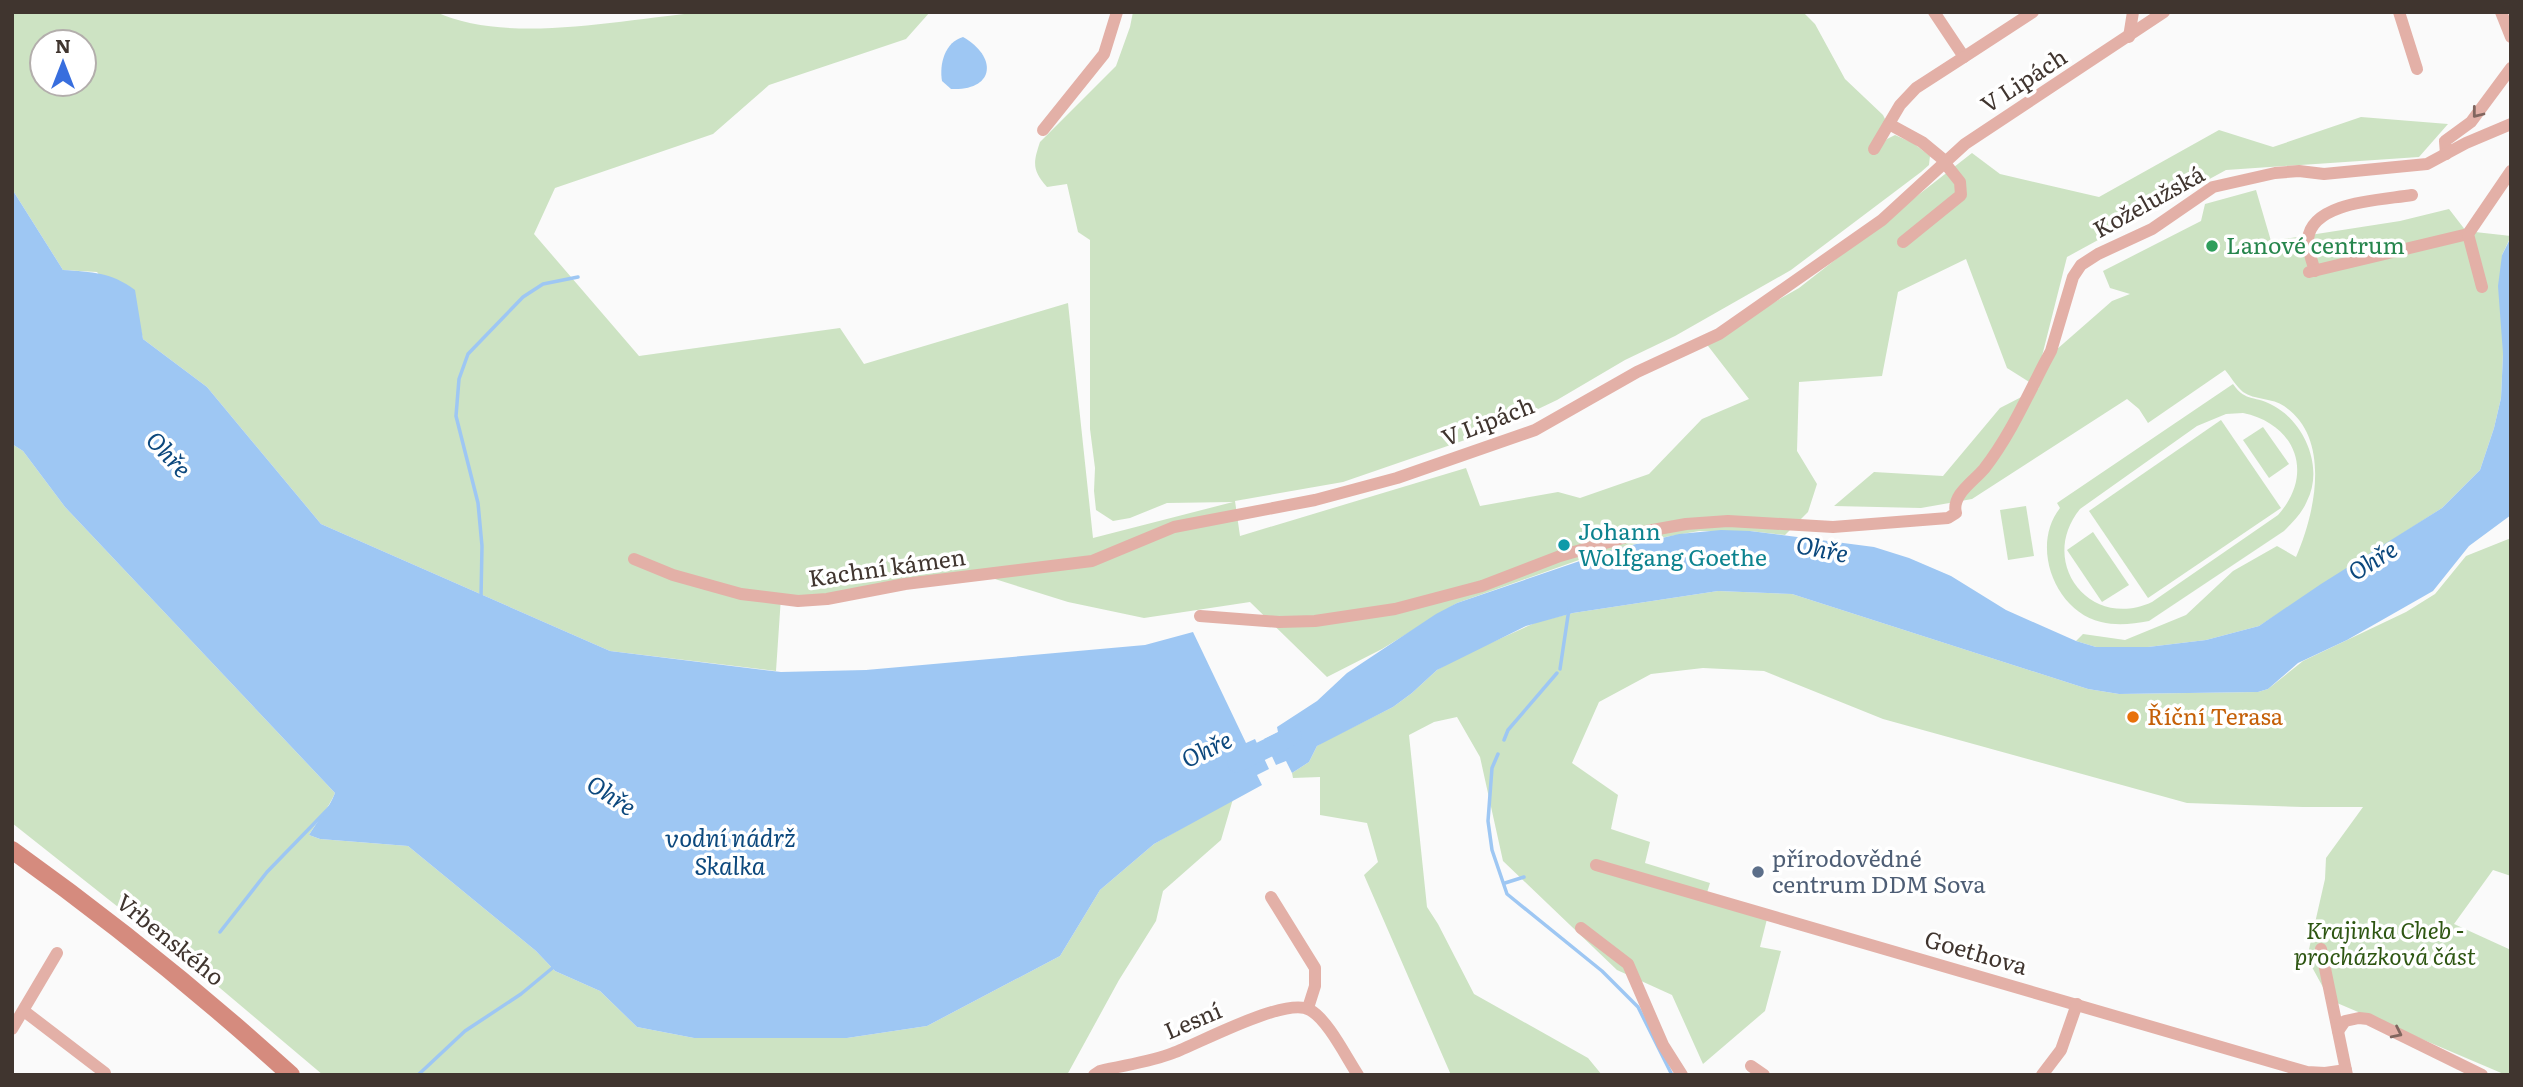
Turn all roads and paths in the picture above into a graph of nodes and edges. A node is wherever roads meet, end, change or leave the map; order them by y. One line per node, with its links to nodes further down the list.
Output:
1 (1117, 12): 15 (street)
2 (1934, 12): 10 (street)
3 (2033, 12): 10 (street)
4 (2133, 12): 8 (street)
5 (2164, 12): 8 (street, V Lipách)
6 (2399, 12): 12 (street)
7 (2501, 12): 9 (street)
8 (2129, 37): 18 (street, V Lipách)
9 (2511, 37)
10 (1964, 57): 13 (street)
11 (2511, 68): 17 (street, one-way to 17)
12 (2417, 69)
13 (1889, 124): 16 (street); 18 (street)
14 (2511, 124): 17 (street, Koželužská)
15 (1043, 130)
16 (1874, 149)
17 (2446, 154): 26 (street, Koželužská)
18 (1945, 162): 22 (street); 25 (street, V Lipách)
19 (2511, 171): 21 (street)
20 (2412, 195): 21 (street)
21 (2468, 234): 23 (street)
22 (1903, 242)
23 (2482, 287)
24 (634, 559): 25 (street, Kachní kámen)
25 (983, 576)
26 (1200, 617)
27 (12, 850): 41 (main road, Vrbenského)
28 (1596, 865): 33 (street, Goethova)
29 (1271, 897): 34 (street)
30 (1581, 928): 44 (street)
31 (2321, 949): 37 (street)
32 (57, 953): 35 (street)
33 (2077, 1004): 39 (street, Goethova); 46 (street)
34 (1308, 1008): 42 (street, Lesní); 43 (street)
35 (24, 1011): 36 (street); 40 (street)
36 (12, 1029)
37 (2338, 1031): 39 (street); 47 (street, one-way to 47)
38 (1751, 1066): 45 (street)
39 (2346, 1072)
40 (105, 1073)
41 (290, 1075)
42 (1094, 1075)
43 (1358, 1075)
44 (1682, 1075)
45 (1764, 1075)
46 (2042, 1075)
47 (2482, 1075)

